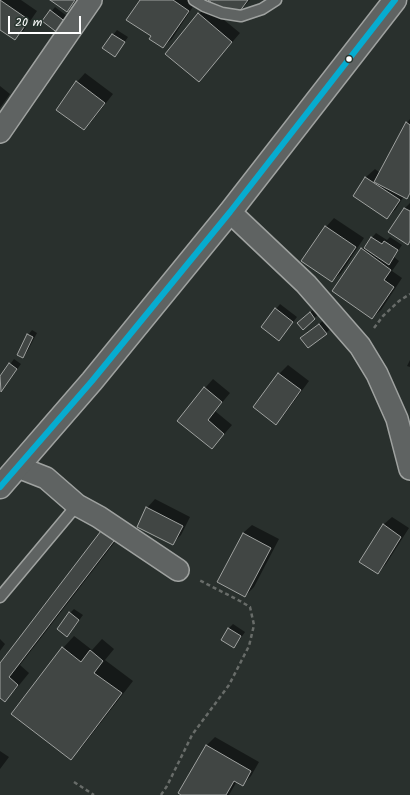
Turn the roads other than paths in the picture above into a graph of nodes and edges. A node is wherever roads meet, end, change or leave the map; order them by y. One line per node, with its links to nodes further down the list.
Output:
1 (91, 0): 5 (street)
2 (194, 0): 3 (lane)
3 (276, 0)
4 (395, 0): 6 (highway)
5 (0, 132)
6 (230, 212): 7 (street); 8 (highway)
7 (404, 422): 9 (street)
8 (18, 467): 10 (highway); 11 (street)
9 (410, 469)
10 (0, 487)
11 (77, 505): 12 (street); 13 (lane)
12 (178, 570)
13 (0, 597)

